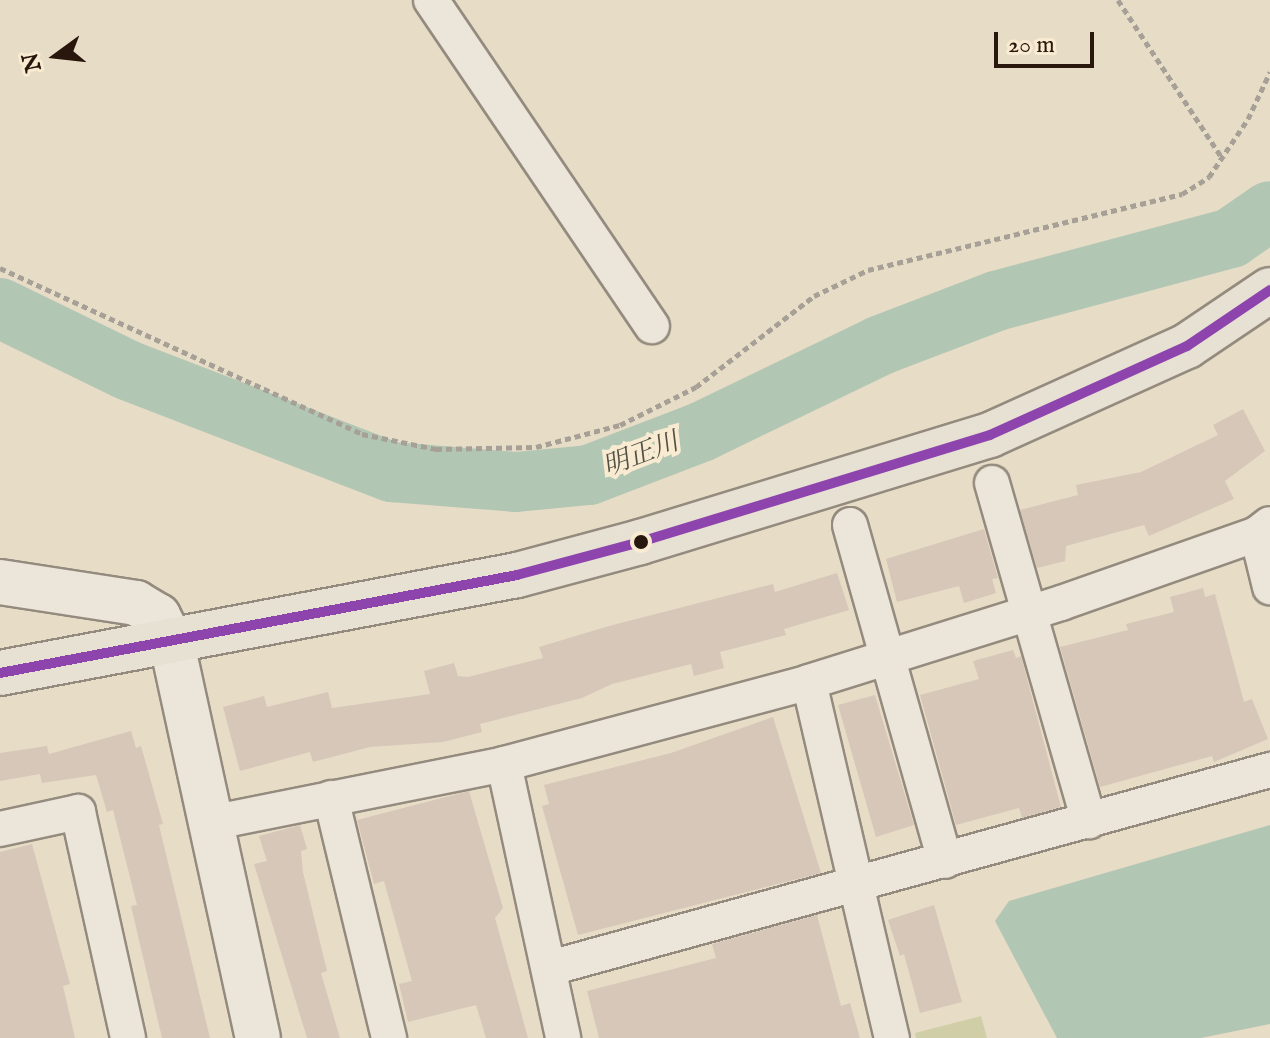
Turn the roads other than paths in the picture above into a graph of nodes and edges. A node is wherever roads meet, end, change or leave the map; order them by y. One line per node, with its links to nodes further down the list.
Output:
1 (431, 0): 3 (street)
2 (1270, 290): 10 (main road)
3 (652, 326)
4 (992, 483): 9 (street)
5 (850, 525): 11 (street)
6 (1263, 529): 8 (street); 9 (street)
7 (0, 582): 10 (street)
8 (1270, 587)
9 (1027, 613): 11 (street); 17 (street)
10 (172, 644): 12 (main road); 18 (street)
11 (888, 656): 13 (street); 20 (street)
12 (0, 673)
13 (809, 682): 14 (street); 21 (street)
14 (504, 764): 16 (street); 22 (street)
15 (1270, 770): 17 (street)
16 (331, 798): 18 (street); 25 (street)
17 (1089, 821): 20 (street)
18 (210, 823): 24 (street)
19 (0, 829): 23 (street)
20 (945, 861): 21 (street)
21 (859, 885): 22 (street); 27 (street)
22 (550, 968): 26 (street)
23 (128, 1038)
24 (258, 1038)
25 (389, 1038)
26 (563, 1038)
27 (892, 1038)

